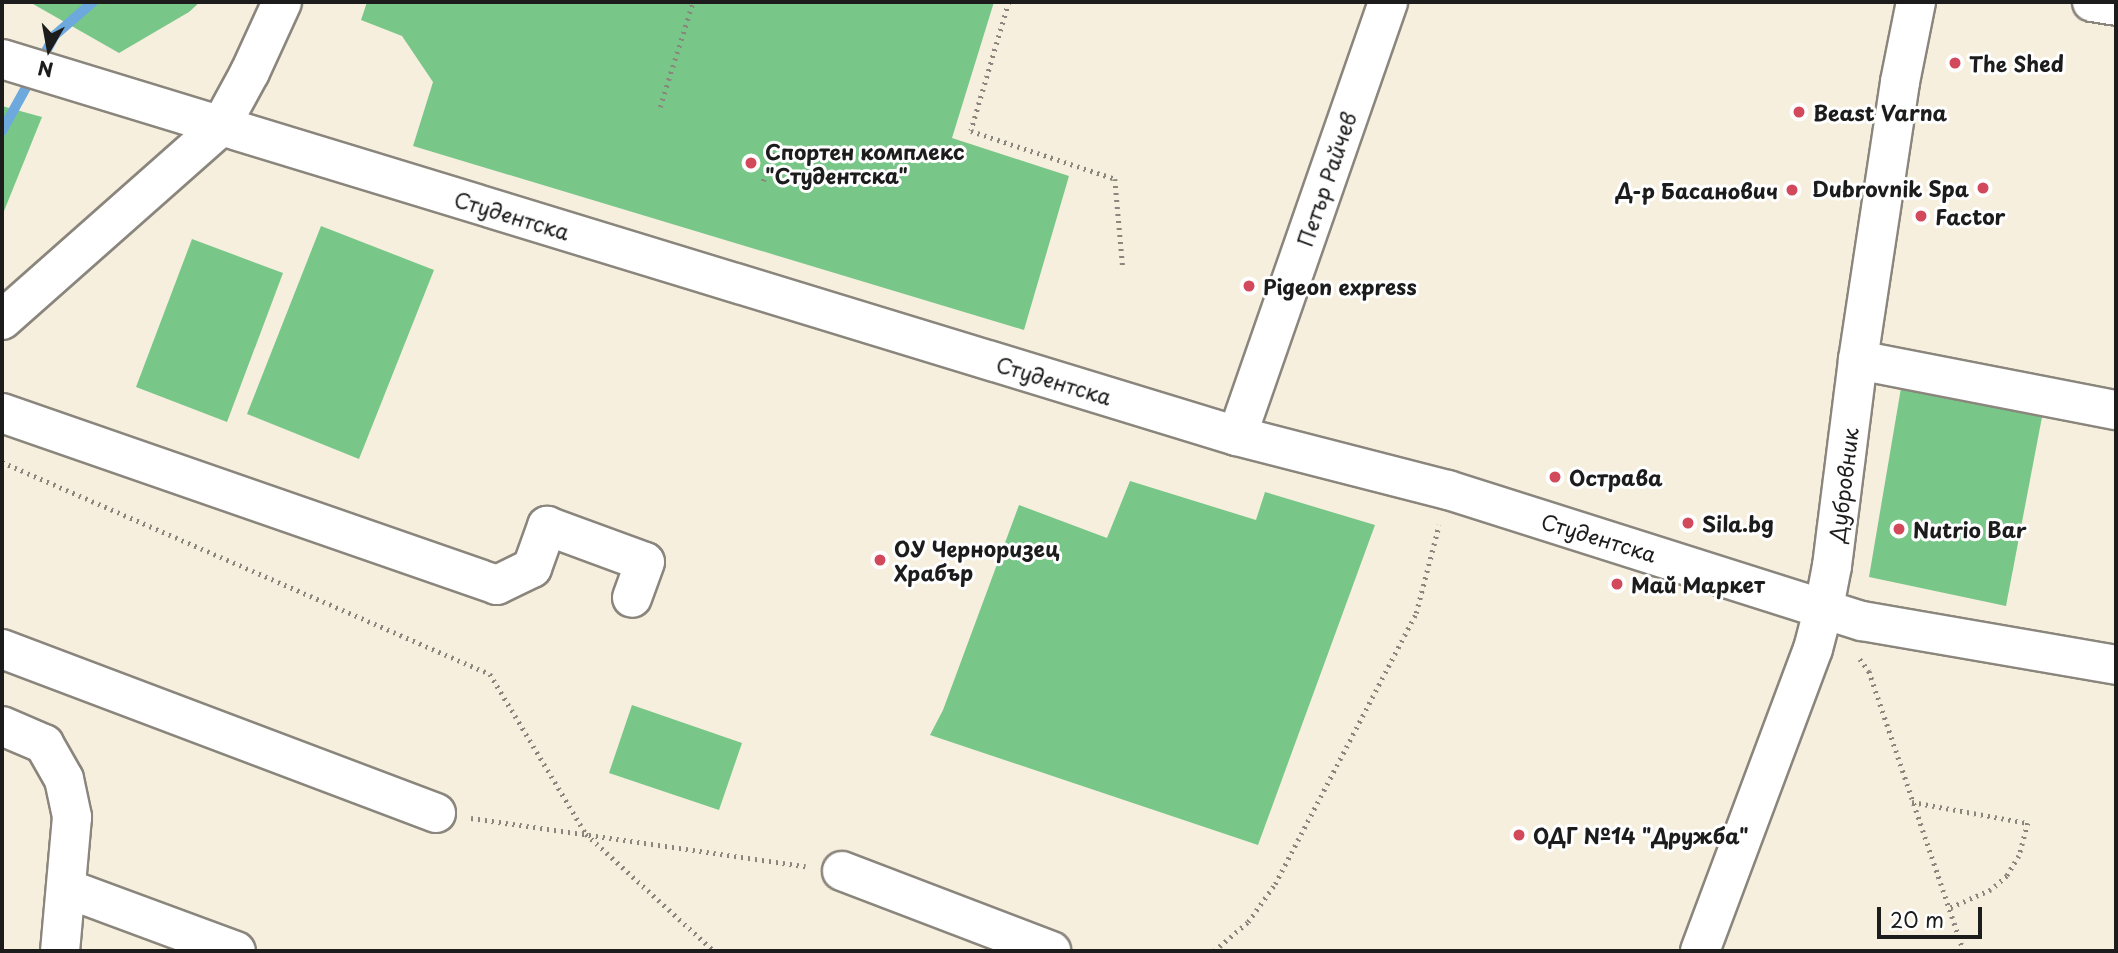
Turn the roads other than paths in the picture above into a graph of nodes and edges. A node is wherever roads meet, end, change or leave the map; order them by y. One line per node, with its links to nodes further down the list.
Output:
1 (282, 2): 7 (street)
2 (1388, 2): 12 (street, Петър Райчев)
3 (1916, 2): 9 (street, Дубровник)
4 (2092, 2): 5 (street)
5 (2116, 6)
6 (6, 61): 7 (street, Студентска)
7 (220, 127): 8 (street); 12 (street, Студентска)
8 (2, 320)
9 (1858, 360): 10 (street); 14 (street, Дубровник)
10 (2116, 410)
11 (2, 413): 13 (street)
12 (1237, 436): 14 (street, Студентска)
13 (632, 598)
14 (1824, 607): 16 (street, Студентска); 24 (street, Дубровник)
15 (2, 649): 18 (street)
16 (2116, 665)
17 (2, 726): 20 (street)
18 (436, 813)
19 (842, 871): 23 (street)
20 (68, 890): 21 (street); 22 (street)
21 (60, 951)
22 (236, 951)
23 (1051, 951)
24 (1700, 951)

